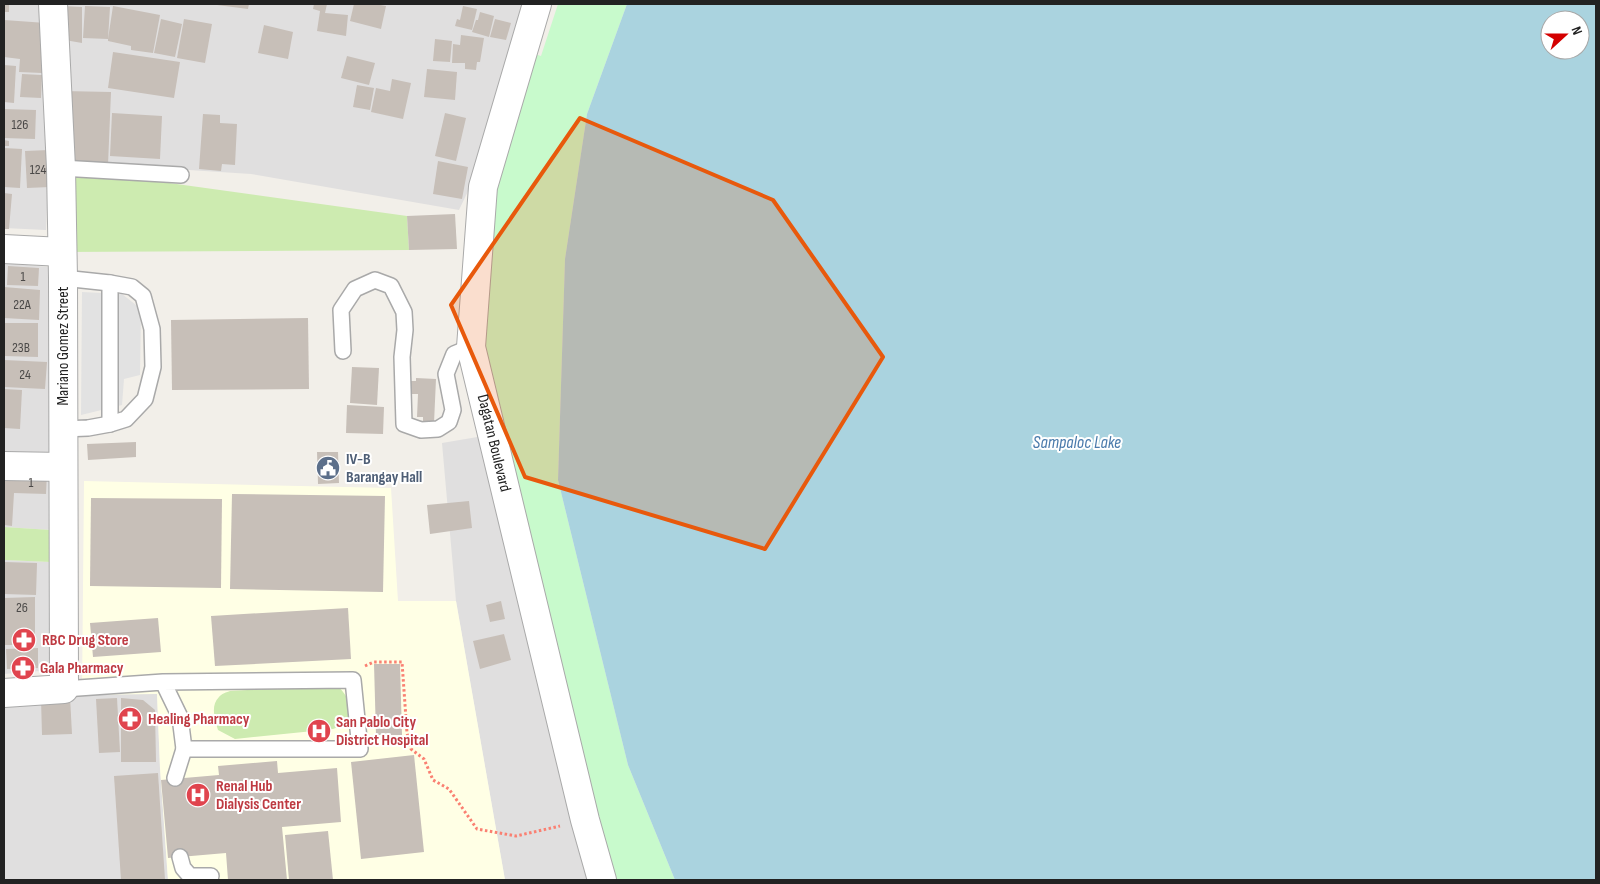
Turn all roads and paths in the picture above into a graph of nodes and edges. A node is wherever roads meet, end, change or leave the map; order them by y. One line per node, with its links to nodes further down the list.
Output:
1 (53, 4): 3 (street, Mariano Gomez Street)
2 (537, 4): 9 (street, Dagatan Boulevard)
3 (60, 168): 4 (lane); 6 (street, Mariano Gomez Street)
4 (181, 175)
5 (4, 249): 6 (street)
6 (62, 252): 7 (street, Mariano Gomez Street)
7 (63, 278): 8 (lane); 12 (street, Mariano Gomez Street)
8 (110, 283): 11 (lane); 11 (lane)
9 (471, 347): 10 (lane); 21 (street, Dagatan Boulevard)
10 (343, 351)
11 (110, 424): 12 (lane)
12 (63, 429): 14 (street, Mariano Gomez Street)
13 (4, 466): 14 (street)
14 (63, 467): 17 (street, Mariano Gomez Street)
15 (354, 680): 16 (lane); 19 (lane); 21 (path)
16 (162, 682): 17 (lane); 19 (lane)
17 (64, 689): 18 (street)
18 (4, 693)
19 (184, 749): 20 (lane)
20 (175, 778)
21 (585, 820): 24 (street, Dagatan Boulevard)
22 (180, 857): 23 (lane)
23 (211, 876)
24 (602, 880)

